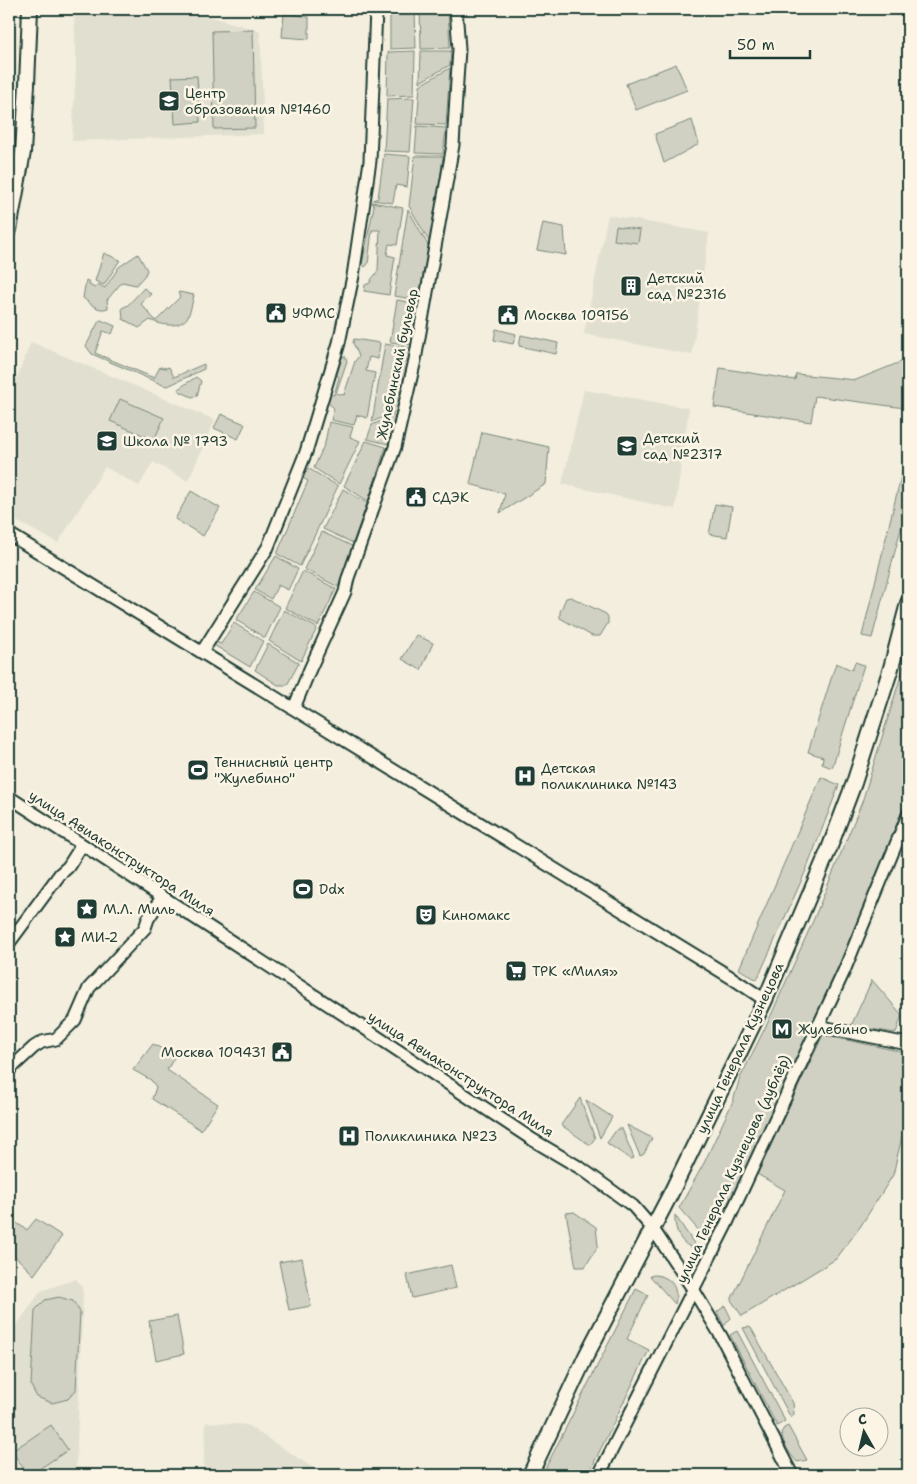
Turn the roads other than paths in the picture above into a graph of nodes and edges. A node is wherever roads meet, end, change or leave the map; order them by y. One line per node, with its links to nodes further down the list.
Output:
1 (30, 9): 4 (main road)
2 (376, 9): 7 (street)
3 (456, 9): 8 (street, Жулебинский бульвар)
4 (9, 230)
5 (9, 534): 7 (street)
6 (908, 603): 14 (main road, улица Генерала Кузнецова)
7 (202, 652): 8 (street)
8 (294, 708): 14 (street)
9 (9, 797): 11 (street, улица Авиаконструктора Миля)
10 (908, 816): 15 (street, улица Генерала Кузнецова (дублёр))
11 (82, 845): 12 (street, улица Авиаконструктора Миля); 13 (street)
12 (162, 897): 17 (street); 18 (street, улица Авиаконструктора Миля)
13 (9, 943)
14 (765, 1000): 18 (main road, улица Генерала Кузнецова)
15 (817, 1026): 16 (street); 19 (street, улица Генерала Кузнецова (дублёр))
16 (908, 1044)
17 (9, 1070)
18 (653, 1229): 19 (street, улица Авиаконструктора Миля); 20 (main road, улица Генерала Кузнецова)
19 (693, 1289): 21 (street, улица Генерала Кузнецова (дублёр)); 22 (street, улица Авиаконструктора Миля)
20 (530, 1475)
21 (599, 1475)
22 (792, 1475)

